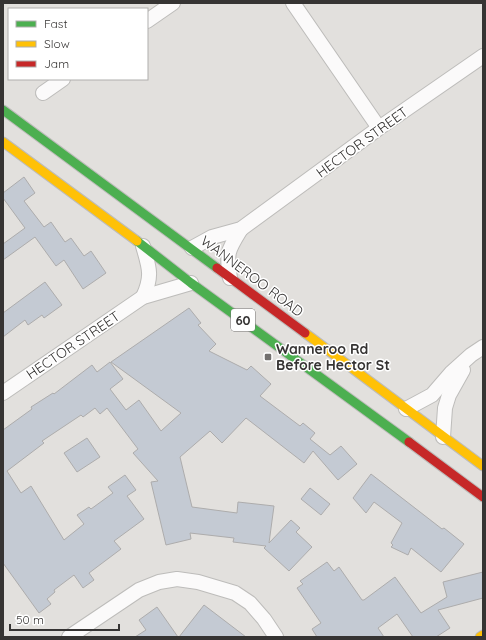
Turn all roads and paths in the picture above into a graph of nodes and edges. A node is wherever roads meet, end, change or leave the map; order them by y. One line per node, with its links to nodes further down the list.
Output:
1 (172, 3): 3 (street)
2 (293, 3): 8 (street)
3 (148, 20)
4 (483, 56): 8 (street, HECTOR STREET)
5 (62, 80): 6 (street)
6 (43, 93)
7 (3, 110): 12 (main road, WANNEROO ROAD / 60)
8 (379, 128): 10 (street, HECTOR STREET)
9 (3, 142): 11 (main road, 60)
10 (241, 229): 12 (street, HECTOR STREET); 13 (street, HECTOR STREET)
11 (143, 246): 14 (main road, 60); 15 (street)
12 (192, 248): 13 (main road, WANNEROO ROAD / 60)
13 (230, 278): 19 (main road, WANNEROO ROAD / 60)
14 (191, 283): 15 (street, HECTOR STREET); 22 (main road, 60)
15 (143, 297): 18 (street, HECTOR STREET)
16 (483, 347): 17 (street)
17 (471, 356): 19 (street); 20 (street)
18 (3, 392)
19 (406, 409): 20 (main road, WANNEROO ROAD / 60)
20 (443, 437): 21 (main road, WANNEROO ROAD / 60)
21 (483, 466)
22 (483, 497)
23 (483, 635): 26 (main road)
24 (69, 637): 25 (street)
25 (276, 637)
26 (480, 637)

